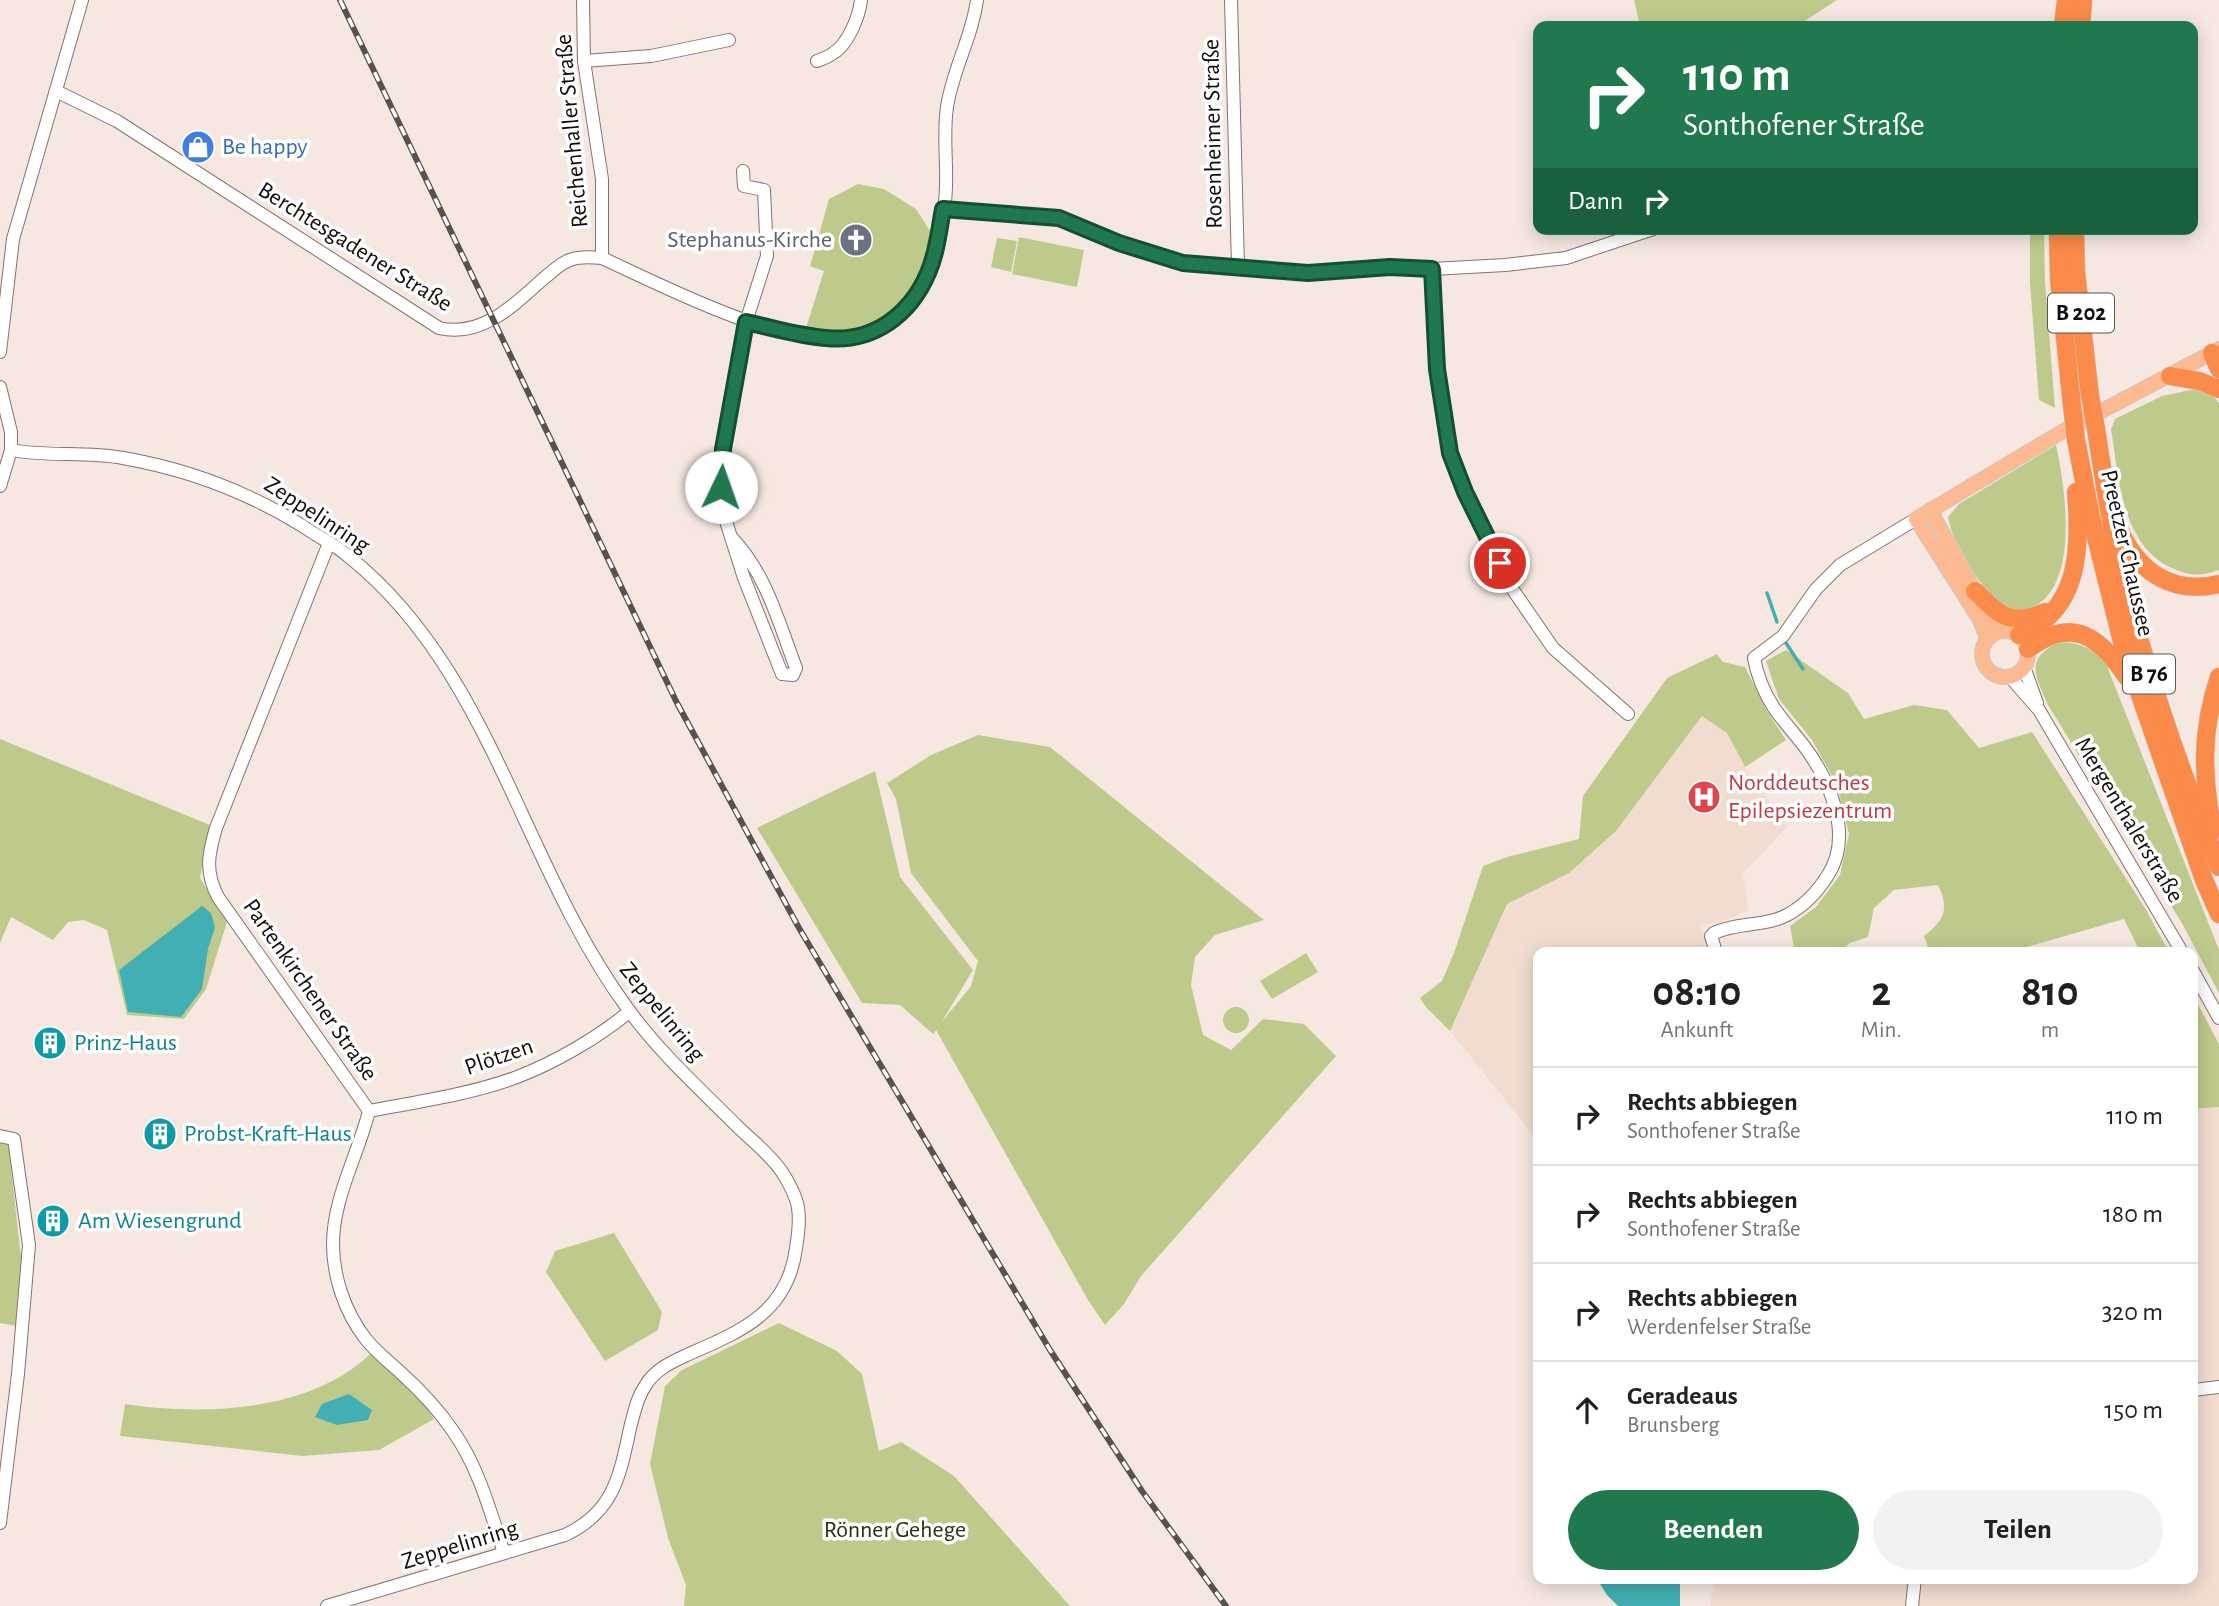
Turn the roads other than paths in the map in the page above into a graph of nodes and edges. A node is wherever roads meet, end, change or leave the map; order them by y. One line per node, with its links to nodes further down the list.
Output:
1 (82, 0): 13 (street)
2 (583, 0): 11 (street, Reichenhaller Straße)
3 (861, 0): 12 (street)
4 (977, 0): 15 (street)
5 (1231, 0): 20 (street, Rosenheimer Straße)
6 (2066, 0): 8 (highway)
7 (2083, 0): 9 (highway)
8 (2064, 21)
9 (2081, 21)
10 (729, 40): 11 (street)
11 (584, 61): 19 (street, Reichenhaller Straße)
12 (817, 61)
13 (56, 91): 19 (street, Berchtesgadener Straße); 23 (street)
14 (743, 171): 22 (street)
15 (943, 209): 20 (street); 22 (street)
16 (1635, 235): 21 (street)
17 (2058, 235): 29 (highway, Preetzer Chaussee / B 76, bridge)
18 (2075, 235): 28 (highway, Preetzer Chaussee / B 202)
19 (602, 258): 22 (street)
20 (1238, 267): 21 (street)
21 (1432, 269): 47 (street)
22 (746, 322): 35 (street)
23 (0, 352)
24 (2217, 357): 25 (main road)
25 (2171, 376): 27 (highway); 33 (main road)
26 (0, 387): 30 (street)
27 (2219, 389)
28 (2090, 396): 31 (highway, Preetzer Chaussee / B 76, bridge)
29 (2076, 440): 39 (highway, B 76); 45 (highway, Preetzer Chaussee / B 76)
30 (11, 450): 32 (street); 36 (street, Zeppelinring)
31 (2104, 474): 37 (highway, B 76); 48 (highway, Preetzer Chaussee / B 76)
32 (0, 486)
33 (1930, 510): 34 (main road); 38 (main road)
34 (1916, 519): 40 (main road); 50 (street)
35 (733, 539): 35 (street)
36 (329, 543): 53 (street, Zeppelinring); 55 (street, Partenkirchener Straße)
37 (2219, 584)
38 (1975, 590): 39 (highway); 41 (main road)
39 (2054, 608): 41 (highway, B 76)
40 (1987, 638): 41 (main road); 43 (main road)
41 (2016, 638): 42 (main road); 45 (highway, B 76)
42 (2024, 667): 43 (main road); 46 (street, Mergenthalerstraße)
43 (2010, 677): 46 (street, Mergenthalerstraße)
44 (2219, 677): 48 (highway, B 76)
45 (2138, 693): 49 (highway, Preetzer Chaussee / B 76)
46 (2039, 710): 51 (street, Mergenthalerstraße)
47 (1628, 714)
48 (2219, 866)
49 (2219, 914)
50 (1714, 947)
51 (2179, 947)
52 (2198, 980): 54 (street)
53 (629, 1012): 55 (street, Plötzen); 60 (street, Zeppelinring)
54 (2219, 1018)
55 (369, 1111): 60 (street, Partenkirchener Straße)
56 (0, 1136): 59 (street)
57 (2219, 1387): 58 (street)
58 (2198, 1389)
59 (0, 1523)
60 (504, 1553): 62 (street, Zeppelinring)
61 (1914, 1584): 63 (street)
62 (327, 1606)
63 (1912, 1606)

